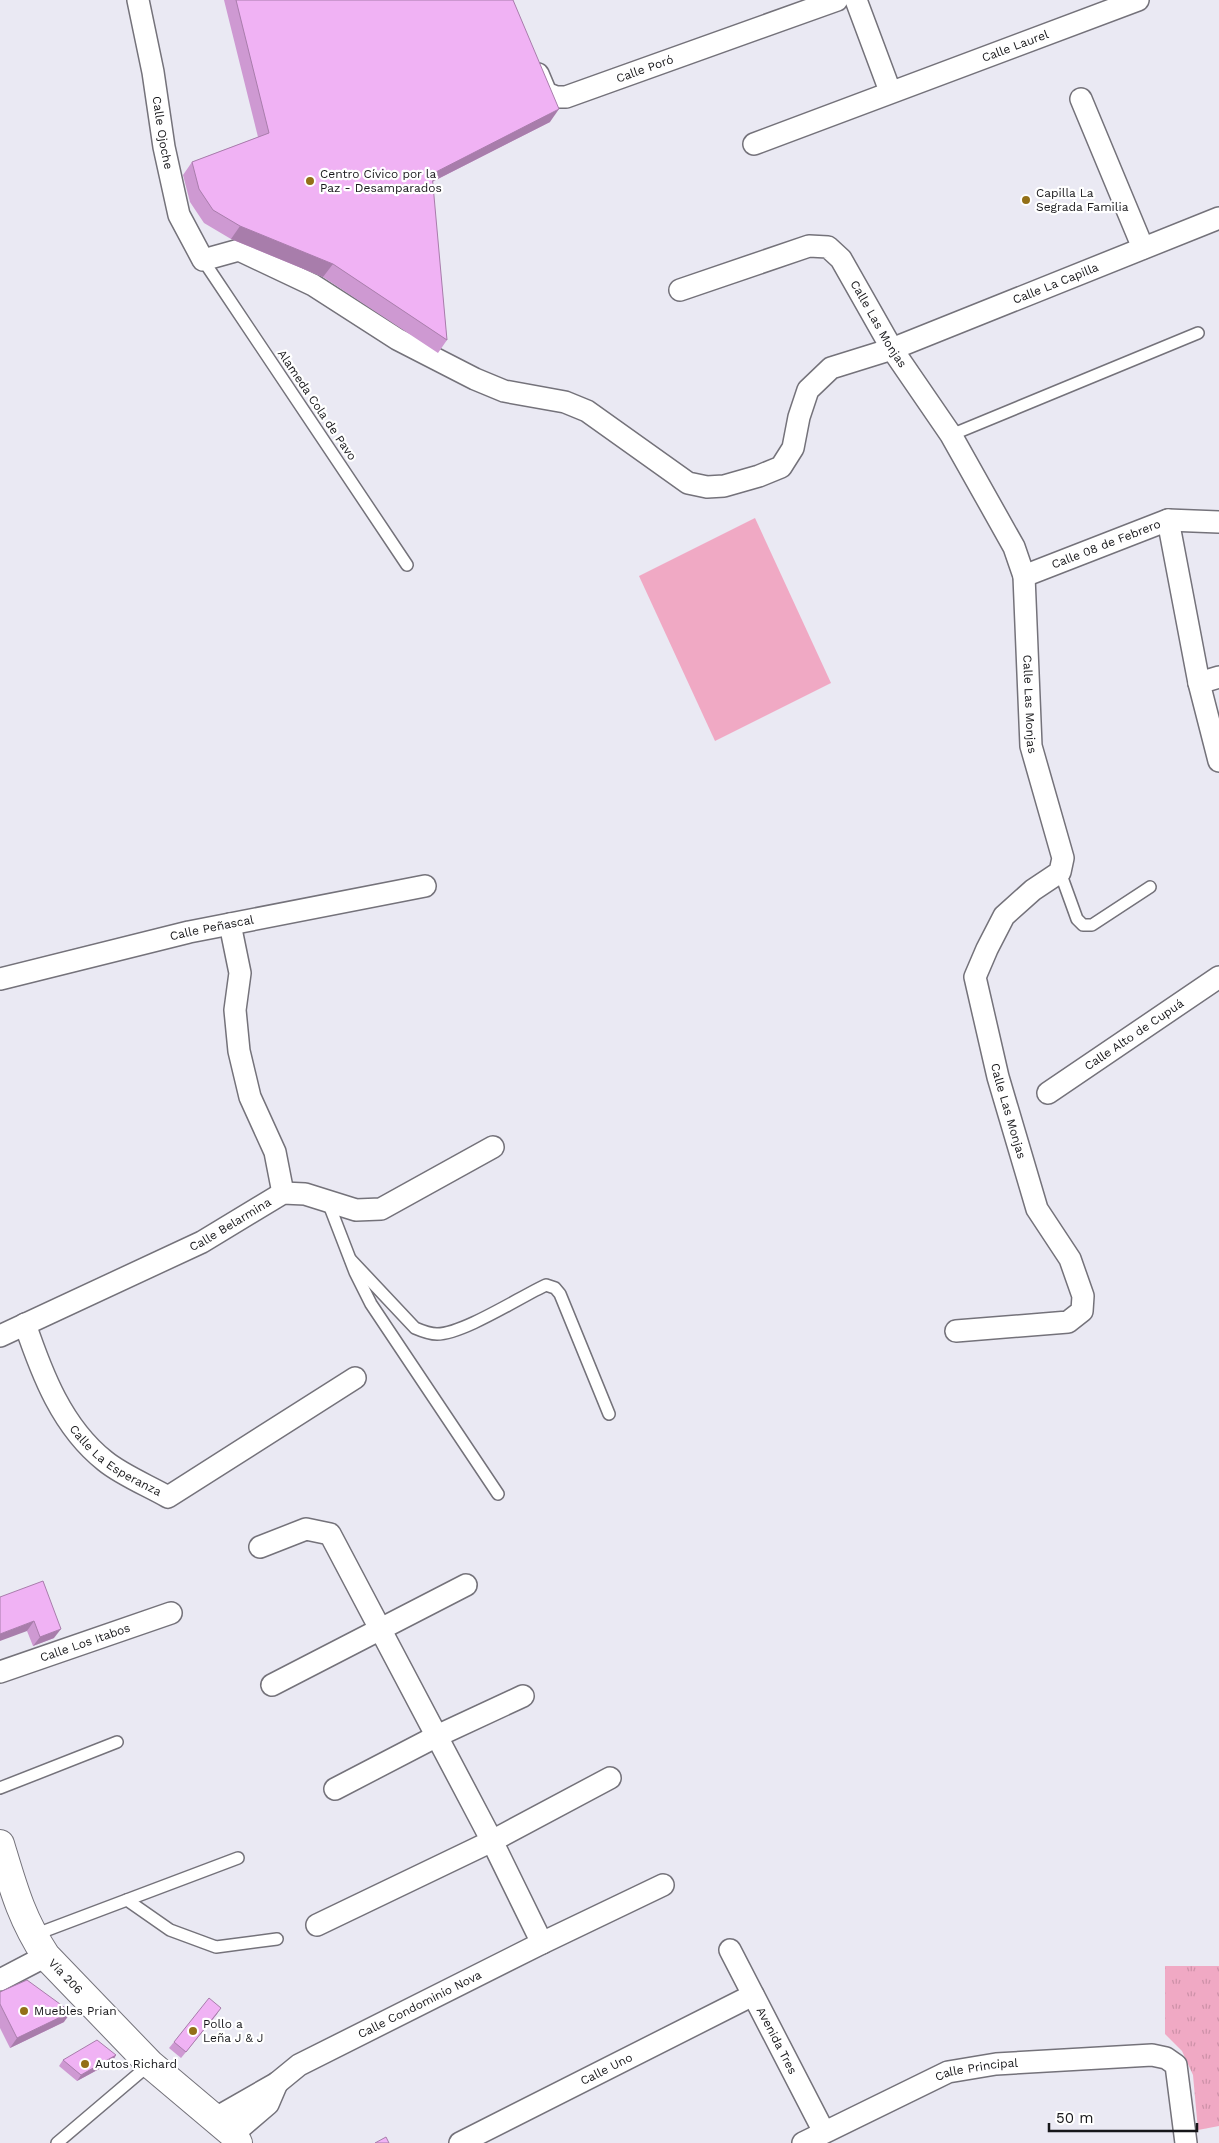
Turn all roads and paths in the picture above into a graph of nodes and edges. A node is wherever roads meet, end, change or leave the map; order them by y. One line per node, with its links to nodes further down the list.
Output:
1 (138, 0): 11 (street, Calle Ojoche)
2 (837, 0): 5 (street, Calle Poró)
3 (856, 0): 6 (street)
4 (1138, 0): 6 (street, Calle Laurel)
5 (532, 56)
6 (890, 91): 8 (street, Calle Laurel)
7 (1081, 99): 10 (street)
8 (754, 144)
9 (1219, 218): 10 (street, Calle La Capilla)
10 (1143, 248): 14 (street, Calle La Capilla)
11 (203, 260): 14 (street, Calle La Capilla); 18 (lane, Alameda Cola de Pavo)
12 (680, 290): 14 (street, Calle Las Monjas)
13 (1198, 333): 15 (lane)
14 (892, 349): 15 (street, Calle Las Monjas)
15 (951, 435): 19 (street, Calle Las Monjas)
16 (1168, 520): 17 (street, Calle 08 de Febrero); 19 (street, Calle 08 de Febrero); 20 (street)
17 (1219, 522)
18 (407, 565)
19 (1024, 576): 22 (street, Calle Las Monjas)
20 (1209, 680): 21 (street)
21 (1219, 761)
22 (1060, 872): 24 (lane); 34 (street, Calle Las Monjas)
23 (425, 886): 25 (street, Calle Peñascal)
24 (1150, 887)
25 (230, 924): 27 (street, Calle Peñascal); 30 (street)
26 (1219, 977): 28 (street, Calle Alto de Cupuá)
27 (0, 979)
28 (1048, 1093)
29 (493, 1147): 31 (street, Calle Belarmina)
30 (283, 1194): 31 (street, Calle Belarmina); 33 (street, Calle Belarmina)
31 (328, 1202): 32 (lane)
32 (350, 1260): 37 (lane); 38 (lane)
33 (24, 1324): 35 (street); 36 (street, Calle La Esperanza)
34 (956, 1331)
35 (0, 1336)
36 (355, 1378)
37 (609, 1414)
38 (498, 1494)
39 (260, 1547): 42 (street)
40 (466, 1585): 42 (street)
41 (171, 1613): 43 (street, Calle Los Itabos)
42 (380, 1628): 44 (street); 46 (street)
43 (0, 1672)
44 (272, 1685)
45 (523, 1696): 46 (street)
46 (437, 1736): 50 (street); 51 (street)
47 (117, 1742): 49 (lane)
48 (610, 1778): 51 (street)
49 (0, 1788)
50 (335, 1789)
51 (492, 1841): 56 (street); 58 (street)
52 (0, 1844): 59 (main road, Vía 206)
53 (238, 1858): 55 (lane)
54 (663, 1885): 58 (street, Calle Condominio Nova)
55 (127, 1900): 57 (lane); 59 (lane)
56 (317, 1926)
57 (277, 1939)
58 (542, 1944): 64 (street, Calle Condominio Nova)
59 (39, 1946): 61 (street); 63 (main road, Vía 206)
60 (730, 1950): 62 (street, Avenida Tres)
61 (0, 1980)
62 (753, 1995): 65 (street, Avenida Tres); 67 (street, Calle Uno)
63 (150, 2064): 64 (main road, Vía 206); 66 (lane)
64 (228, 2132)
65 (824, 2132): 68 (street, Calle Principal); 69 (street, Calle Principal)
66 (56, 2143)
67 (460, 2143)
68 (803, 2143)
69 (1186, 2143)

